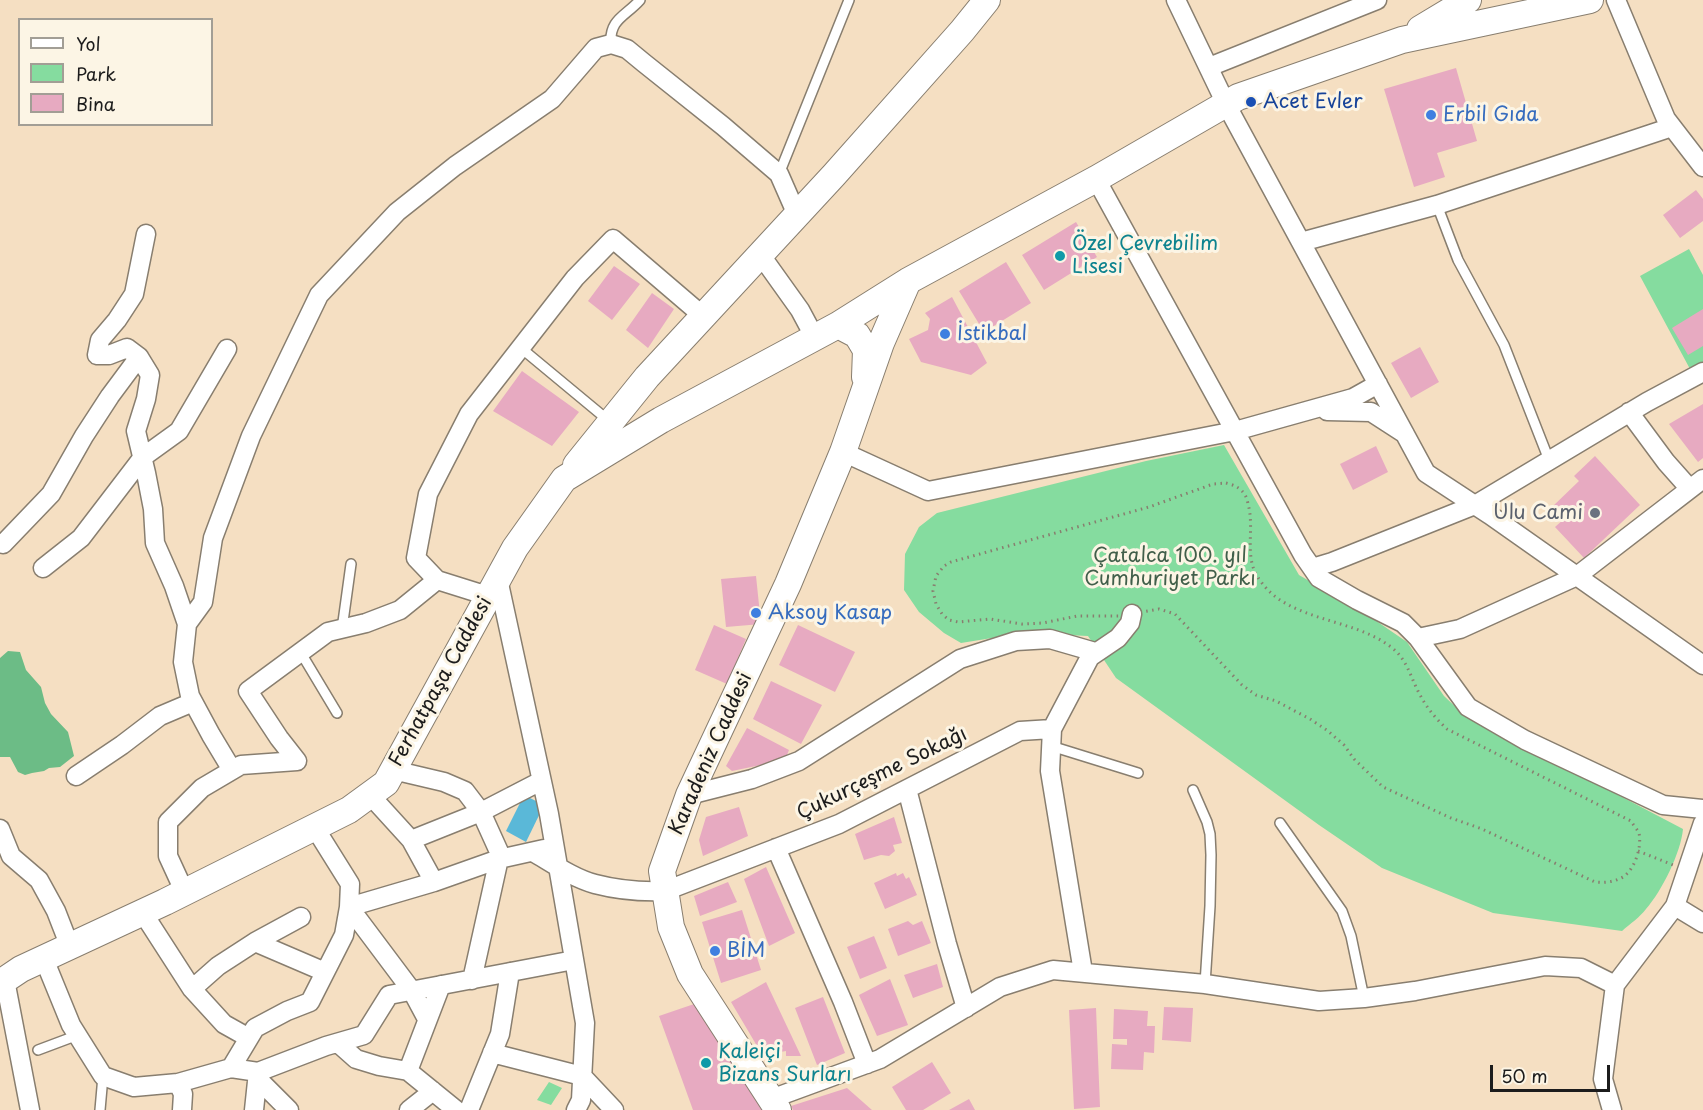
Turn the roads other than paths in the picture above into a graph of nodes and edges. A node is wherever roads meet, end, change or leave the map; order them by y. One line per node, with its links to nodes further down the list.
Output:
1 (640, 0): 10 (lane)
2 (849, 0): 15 (lane)
3 (987, 0): 18 (main road)
4 (1176, 0): 11 (street)
5 (1377, 0): 11 (street)
6 (1468, 0): 9 (main road)
7 (1590, 0): 9 (main road)
8 (1616, 0): 13 (street)
9 (1402, 40): 12 (main road, Ferhatpaşa Caddesi)
10 (611, 44): 15 (street); 51 (street)
11 (1209, 67): 12 (street)
12 (1226, 104): 16 (main road, Ferhatpaşa Caddesi); 20 (street)
13 (1672, 127): 14 (street); 17 (street)
14 (1703, 167)
15 (779, 174): 18 (street)
16 (1096, 179): 22 (main road, Ferhatpaşa Caddesi); 35 (street)
17 (1437, 205): 20 (street); 39 (lane)
18 (797, 215): 21 (main road)
19 (146, 234): 28 (street)
20 (1301, 242): 30 (street)
21 (760, 254): 23 (main road); 25 (street)
22 (908, 281): 24 (main road, Ferhatpaşa Caddesi); 31 (main road, Karadeniz Caddesi)
23 (703, 316): 26 (street); 34 (main road)
24 (838, 326): 25 (main road, Ferhatpaşa Caddesi); 31 (main road, Karadeniz Caddesi)
25 (816, 338): 40 (main road, Ferhatpaşa Caddesi)
26 (521, 348): 34 (lane); 48 (street)
27 (227, 349): 38 (street)
28 (140, 357): 38 (street); 43 (street)
29 (1703, 372): 33 (street)
30 (1378, 384): 32 (street); 36 (street)
31 (864, 389): 37 (main road, Karadeniz Caddesi)
32 (1307, 410): 35 (street); 36 (street)
33 (1629, 412): 39 (street); 41 (street)
34 (610, 422): 40 (main road)
35 (1235, 431): 37 (street); 46 (street)
36 (1405, 434): 42 (street)
37 (843, 452): 68 (main road, Karadeniz Caddesi)
38 (142, 457): 45 (street); 51 (street)
39 (1549, 460): 42 (street)
40 (564, 479): 49 (main road, Ferhatpaşa Caddesi)
41 (1697, 484): 47 (street)
42 (1475, 505): 46 (street); 47 (street)
43 (3, 544)
44 (351, 564): 52 (lane)
45 (43, 568)
46 (1312, 568): 53 (street)
47 (1577, 576): 53 (street); 56 (street)
48 (437, 580): 49 (street); 52 (street)
49 (493, 587): 61 (main road, Ferhatpaşa Caddesi); 64 (street)
50 (1132, 614): 54 (street)
51 (187, 624): 57 (street)
52 (342, 629): 55 (street)
53 (1418, 638): 69 (street)
54 (1095, 652): 59 (street); 68 (street)
55 (301, 653): 58 (lane); 60 (street)
56 (1703, 665)
57 (193, 702): 60 (street); 63 (street)
58 (337, 713)
59 (1052, 738): 62 (lane); 65 (street, Çukurçeşme Sokağı); 95 (street)
60 (232, 770): 83 (street)
61 (393, 770): 67 (main road, Ferhatpaşa Caddesi); 70 (street)
62 (1138, 773)
63 (76, 776)
64 (541, 781): 70 (street); 76 (street)
65 (907, 789): 77 (street, Çukurçeşme Sokağı); 104 (street)
66 (1193, 790): 98 (lane)
67 (370, 795): 73 (main road, Ferhatpaşa Caddesi); 75 (street)
68 (689, 795): 82 (main road, Karadeniz Caddesi)
69 (1703, 809)
70 (481, 812): 75 (street); 79 (street)
71 (1280, 823): 103 (lane)
72 (1703, 823): 84 (street)
73 (315, 828): 83 (main road, Ferhatpaşa Caddesi); 85 (street)
74 (0, 830): 90 (street)
75 (411, 840): 81 (street)
76 (554, 847): 78 (street); 80 (street)
77 (776, 848): 82 (street, Çukurçeşme Sokağı); 111 (street)
78 (533, 852): 79 (street); 80 (street)
79 (499, 859): 81 (street); 96 (street)
80 (558, 867): 82 (street); 92 (street)
81 (434, 882): 85 (street)
82 (665, 891): 119 (main road, Karadeniz Caddesi)
83 (185, 893): 86 (main road, Ferhatpaşa Caddesi)
84 (1675, 906): 88 (street); 100 (street)
85 (349, 907): 93 (street); 102 (street)
86 (143, 913): 90 (main road, Ferhatpaşa Caddesi); 101 (street)
87 (301, 917): 89 (street)
88 (1703, 923)
89 (255, 942): 93 (street); 101 (street)
90 (70, 947): 91 (main road, Ferhatpaşa Caddesi)
91 (44, 958): 97 (main road, Ferhatpaşa Caddesi); 106 (street)
92 (574, 960): 94 (street); 116 (street)
93 (325, 972): 107 (street)
94 (510, 972): 96 (street); 110 (street)
95 (1083, 972): 98 (street); 104 (street)
96 (472, 980): 99 (street)
97 (3, 982): 120 (street)
98 (1205, 984): 103 (street)
99 (441, 985): 102 (street); 105 (street)
100 (1615, 985): 103 (street); 130 (street)
101 (192, 989): 107 (street)
102 (412, 991): 105 (street); 108 (street)
103 (1364, 998)
104 (966, 1008): 111 (street)
105 (427, 1019): 113 (street)
106 (78, 1035): 109 (lane); 115 (street)
107 (249, 1038): 112 (street)
108 (338, 1043): 113 (street); 114 (street)
109 (38, 1050)
110 (492, 1053): 116 (street); 127 (street)
111 (867, 1064): 119 (street)
112 (231, 1068): 114 (street); 117 (street)
113 (408, 1071): 118 (street)
114 (258, 1075): 123 (street); 124 (street)
115 (103, 1076): 117 (street); 121 (lane)
116 (582, 1076): 128 (street); 129 (street)
117 (178, 1083): 122 (street)
118 (433, 1091): 125 (street); 126 (street)
119 (774, 1105)
120 (30, 1110)
121 (100, 1110)
122 (182, 1110)
123 (254, 1110)
124 (289, 1110)
125 (409, 1110)
126 (456, 1110)
127 (469, 1110)
128 (576, 1110)
129 (614, 1110)
130 (1612, 1110)

